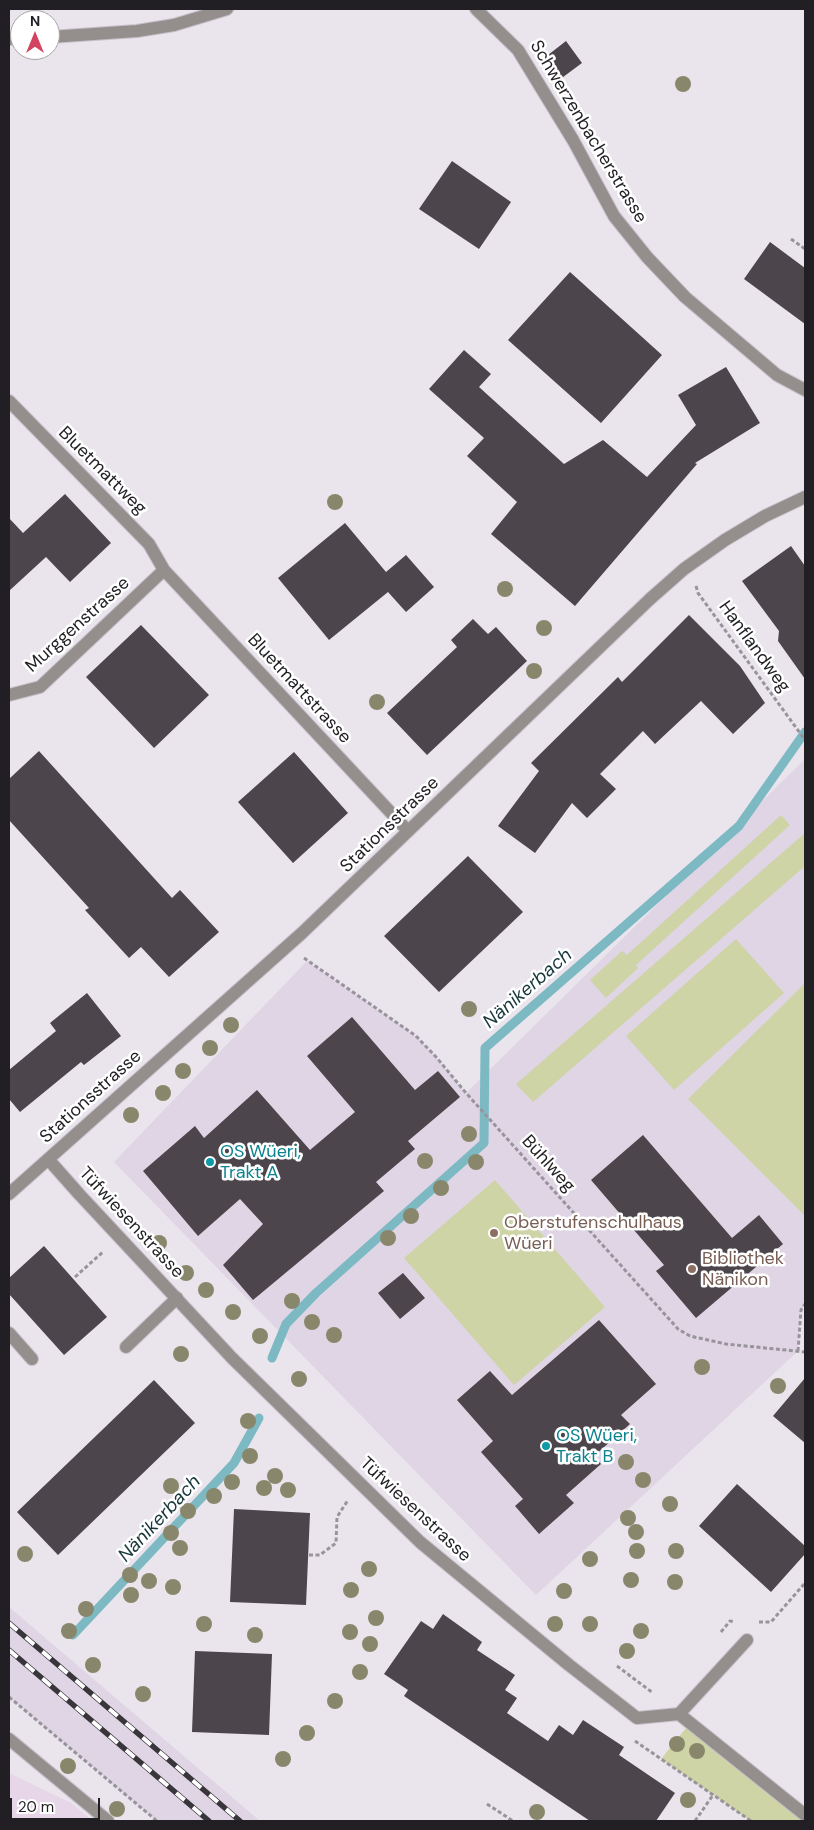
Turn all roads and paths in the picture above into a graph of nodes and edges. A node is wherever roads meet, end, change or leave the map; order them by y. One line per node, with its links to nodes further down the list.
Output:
1 (227, 9): 3 (street)
2 (476, 9): 6 (street, Schwerzenbacherstrasse)
3 (60, 35)
4 (791, 239): 5 (path)
5 (805, 249)
6 (805, 390)
7 (9, 401): 10 (street, Bluetmattweg)
8 (805, 497): 9 (street, Stationsstrasse)
9 (684, 569): 12 (path, Hanflandweg); 13 (street, Stationsstrasse)
10 (164, 570): 11 (street, Murggenstrasse); 13 (street, Bluetmattstrasse)
11 (9, 695)
12 (805, 740)
13 (408, 832): 14 (street, Stationsstrasse)
14 (290, 943): 15 (street, Stationsstrasse); 23 (path, Bühlweg)
15 (48, 1158): 16 (street, Stationsstrasse); 19 (street, Tüfwiesenstrasse)
16 (10, 1192)
17 (104, 1250): 18 (path)
18 (75, 1277)
19 (177, 1298): 22 (street); 31 (street, Tüfwiesenstrasse)
20 (805, 1304): 23 (path)
21 (9, 1333): 25 (street)
22 (126, 1347)
23 (798, 1351): 24 (path, Bühlweg)
24 (805, 1352)
25 (32, 1359)
26 (351, 1495): 27 (path)
27 (309, 1555)
28 (747, 1640): 31 (street)
29 (617, 1666): 31 (path)
30 (9, 1699): 38 (path)
31 (678, 1714): 36 (street)
32 (629, 1736): 34 (path)
33 (9, 1738): 37 (street)
34 (713, 1795): 40 (path); 41 (path)
35 (488, 1804): 39 (path)
36 (805, 1815)
37 (108, 1821)
38 (156, 1821)
39 (513, 1821)
40 (695, 1821)
41 (751, 1821)

